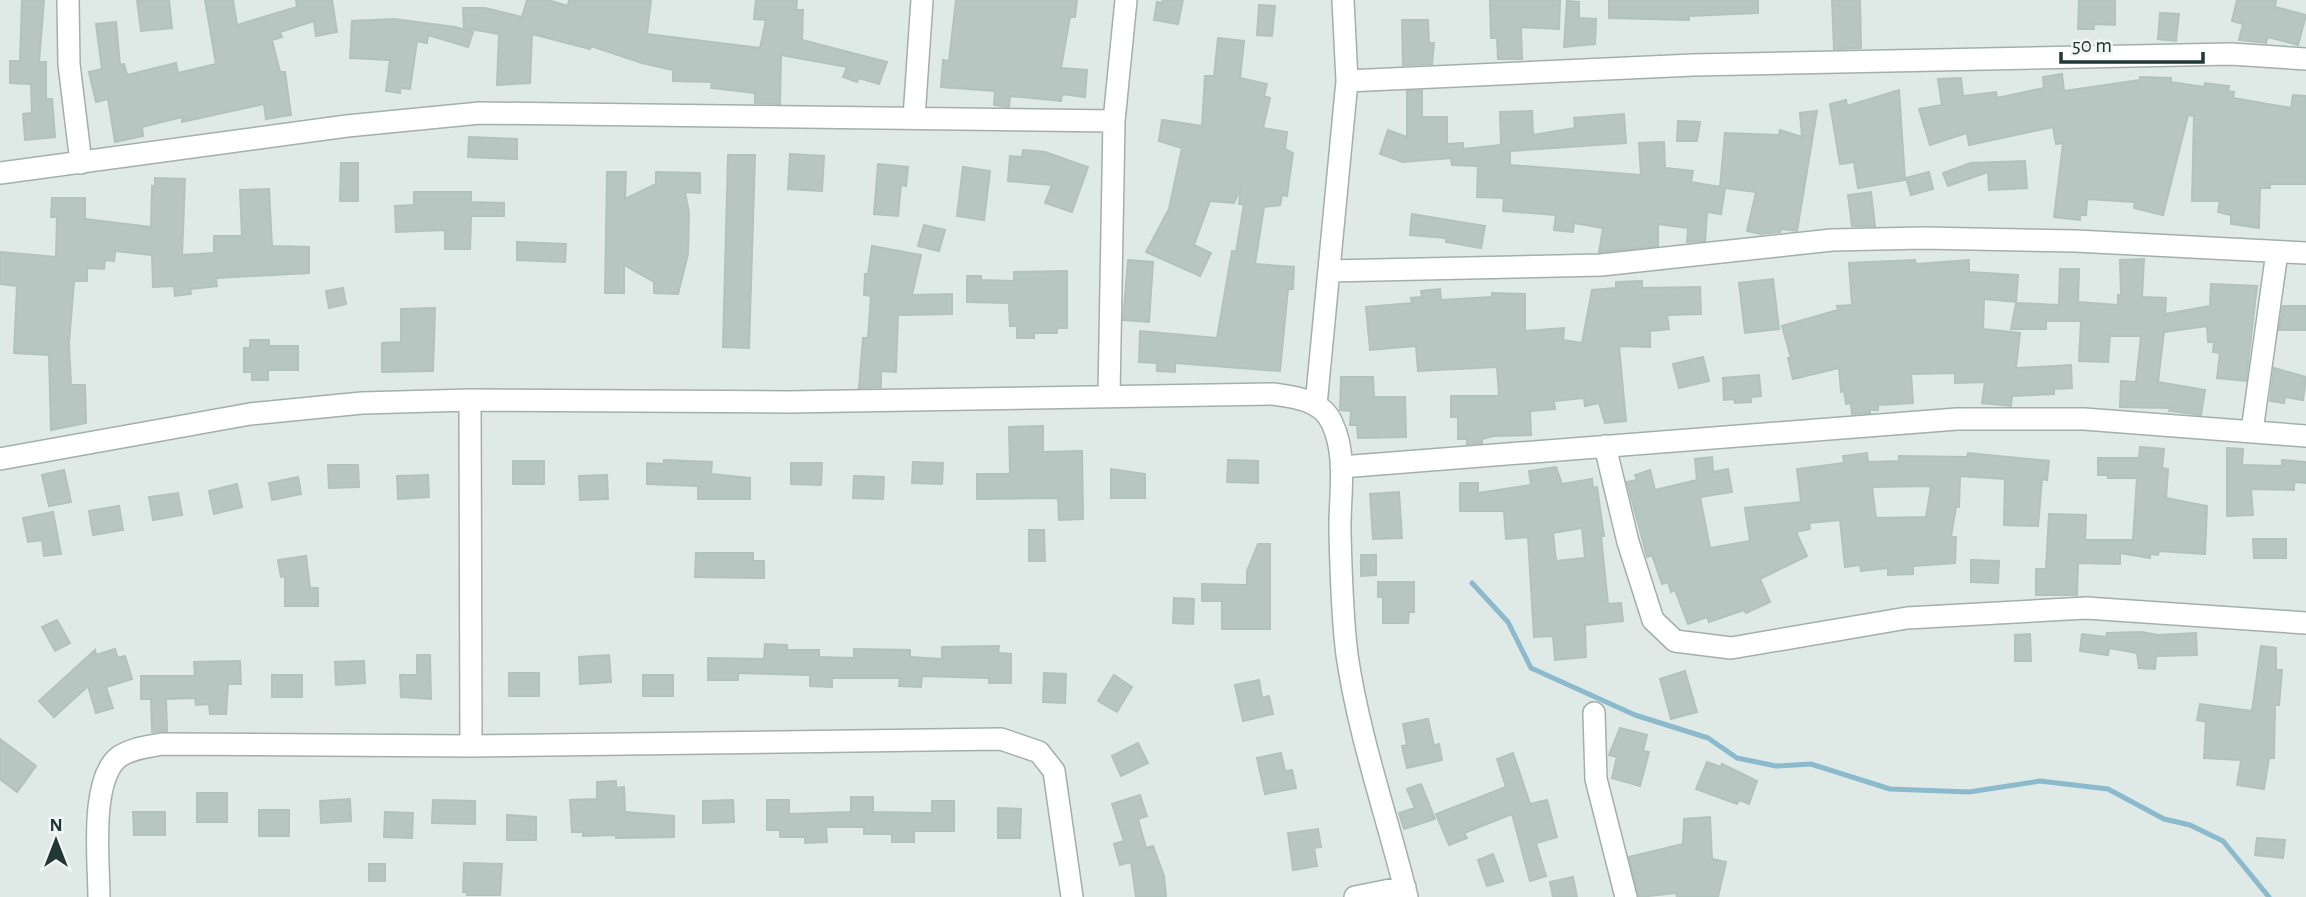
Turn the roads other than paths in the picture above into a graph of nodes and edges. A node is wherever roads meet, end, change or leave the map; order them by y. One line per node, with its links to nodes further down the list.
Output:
1 (68, 0): 9 (street)
2 (922, 0): 7 (street)
3 (1126, 0): 8 (street)
4 (1343, 0): 6 (street)
5 (2306, 59): 6 (street)
6 (1347, 81): 13 (street)
7 (914, 118): 8 (street); 9 (street)
8 (1114, 121): 14 (street)
9 (81, 163): 10 (street)
10 (0, 173)
11 (2277, 252): 12 (street); 13 (street); 17 (street)
12 (2306, 253)
13 (1329, 271): 16 (street)
14 (1109, 395): 15 (street); 16 (street)
15 (470, 400): 20 (street); 24 (street)
16 (1316, 405): 21 (street)
17 (2252, 430): 18 (street); 19 (street)
18 (2306, 436)
19 (1605, 446): 21 (street); 22 (street)
20 (0, 459)
21 (1341, 467): 25 (street)
22 (2306, 623)
23 (1594, 713): 29 (street)
24 (471, 746): 26 (street); 27 (street)
25 (1406, 892): 28 (street)
26 (99, 897)
27 (1072, 897)
28 (1355, 897)
29 (1626, 897)

